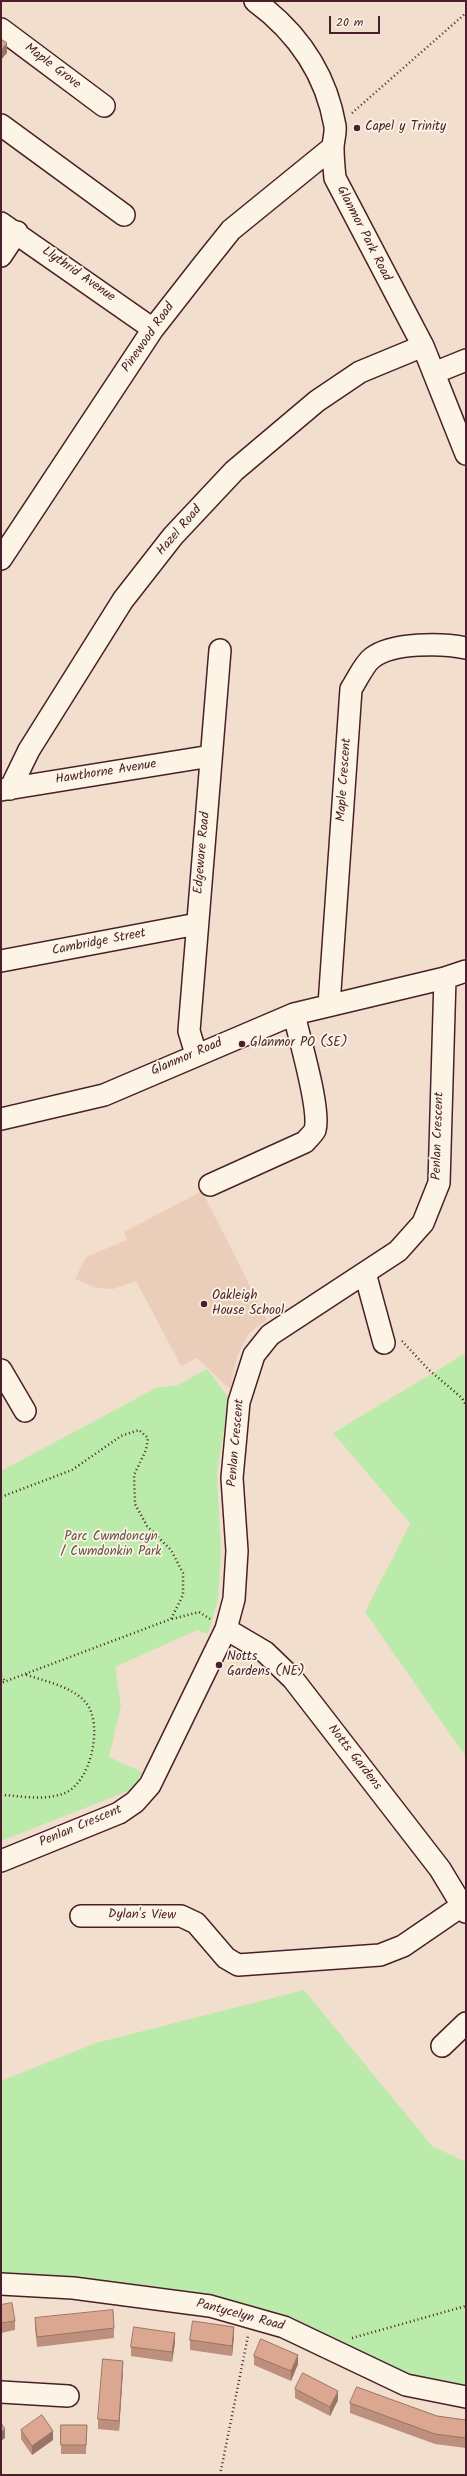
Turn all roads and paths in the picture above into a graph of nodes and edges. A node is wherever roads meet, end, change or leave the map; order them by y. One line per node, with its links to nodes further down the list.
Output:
1 (255, 1): 6 (street, Glanmor Park Road)
2 (466, 13): 6 (path)
3 (1, 29): 4 (street, Maple Grove)
4 (104, 106)
5 (1, 125): 7 (street)
6 (334, 137): 10 (street, Pinewood Road); 11 (street, Glanmor Park Road)
7 (124, 215)
8 (9, 227): 9 (street); 10 (street, Llythrid Avenue)
9 (1, 256)
10 (154, 329): 15 (street, Pinewood Road)
11 (423, 346): 13 (street, Glanmor Park Road); 19 (street, Hazel Road)
12 (466, 360): 13 (street)
13 (434, 372): 14 (street, Glanmor Park Road)
14 (466, 454)
15 (1, 559)
16 (466, 648): 24 (street, Maple Crescent)
17 (220, 650): 18 (street, Edgeware Road)
18 (211, 756): 19 (street, Hawthorne Avenue); 20 (street, Edgeware Road)
19 (6, 789)
20 (197, 924): 21 (street, Cambridge Street); 26 (street, Edgeware Road)
21 (1, 961)
22 (466, 971): 23 (street, Glanmor Road)
23 (445, 978): 24 (street, Glanmor Road); 29 (street, Penlan Crescent)
24 (330, 1005): 25 (street, Glanmor Road)
25 (294, 1014): 26 (street, Glanmor Road); 28 (street)
26 (196, 1054): 27 (street, Glanmor Road)
27 (1, 1119)
28 (210, 1185)
29 (365, 1273): 30 (street); 36 (street, Penlan Crescent)
30 (391, 1340): 32 (path)
31 (1, 1370): 33 (street)
32 (466, 1405)
33 (25, 1411)
34 (1, 1497): 35 (path)
35 (171, 1619): 36 (path); 37 (path)
36 (226, 1629): 42 (street, Penlan Crescent); 43 (street, Notts Gardens)
37 (23, 1674): 39 (path); 41 (path)
38 (1, 1676): 39 (path)
39 (5, 1681): 40 (path)
40 (1, 1683)
41 (1, 1794)
42 (1, 1861)
43 (464, 1908): 45 (street, Notts Gardens)
44 (82, 1916): 45 (street, Dylan's View)
45 (255, 1964)
46 (466, 2023): 47 (street)
47 (442, 2046)
48 (1, 2284): 51 (street, Pantycelyn Road)
49 (466, 2306): 51 (path)
50 (250, 2328): 55 (path)
51 (327, 2347): 54 (street, Pantycelyn Road)
52 (1, 2392): 53 (street)
53 (68, 2396)
54 (466, 2396)
55 (220, 2475)

